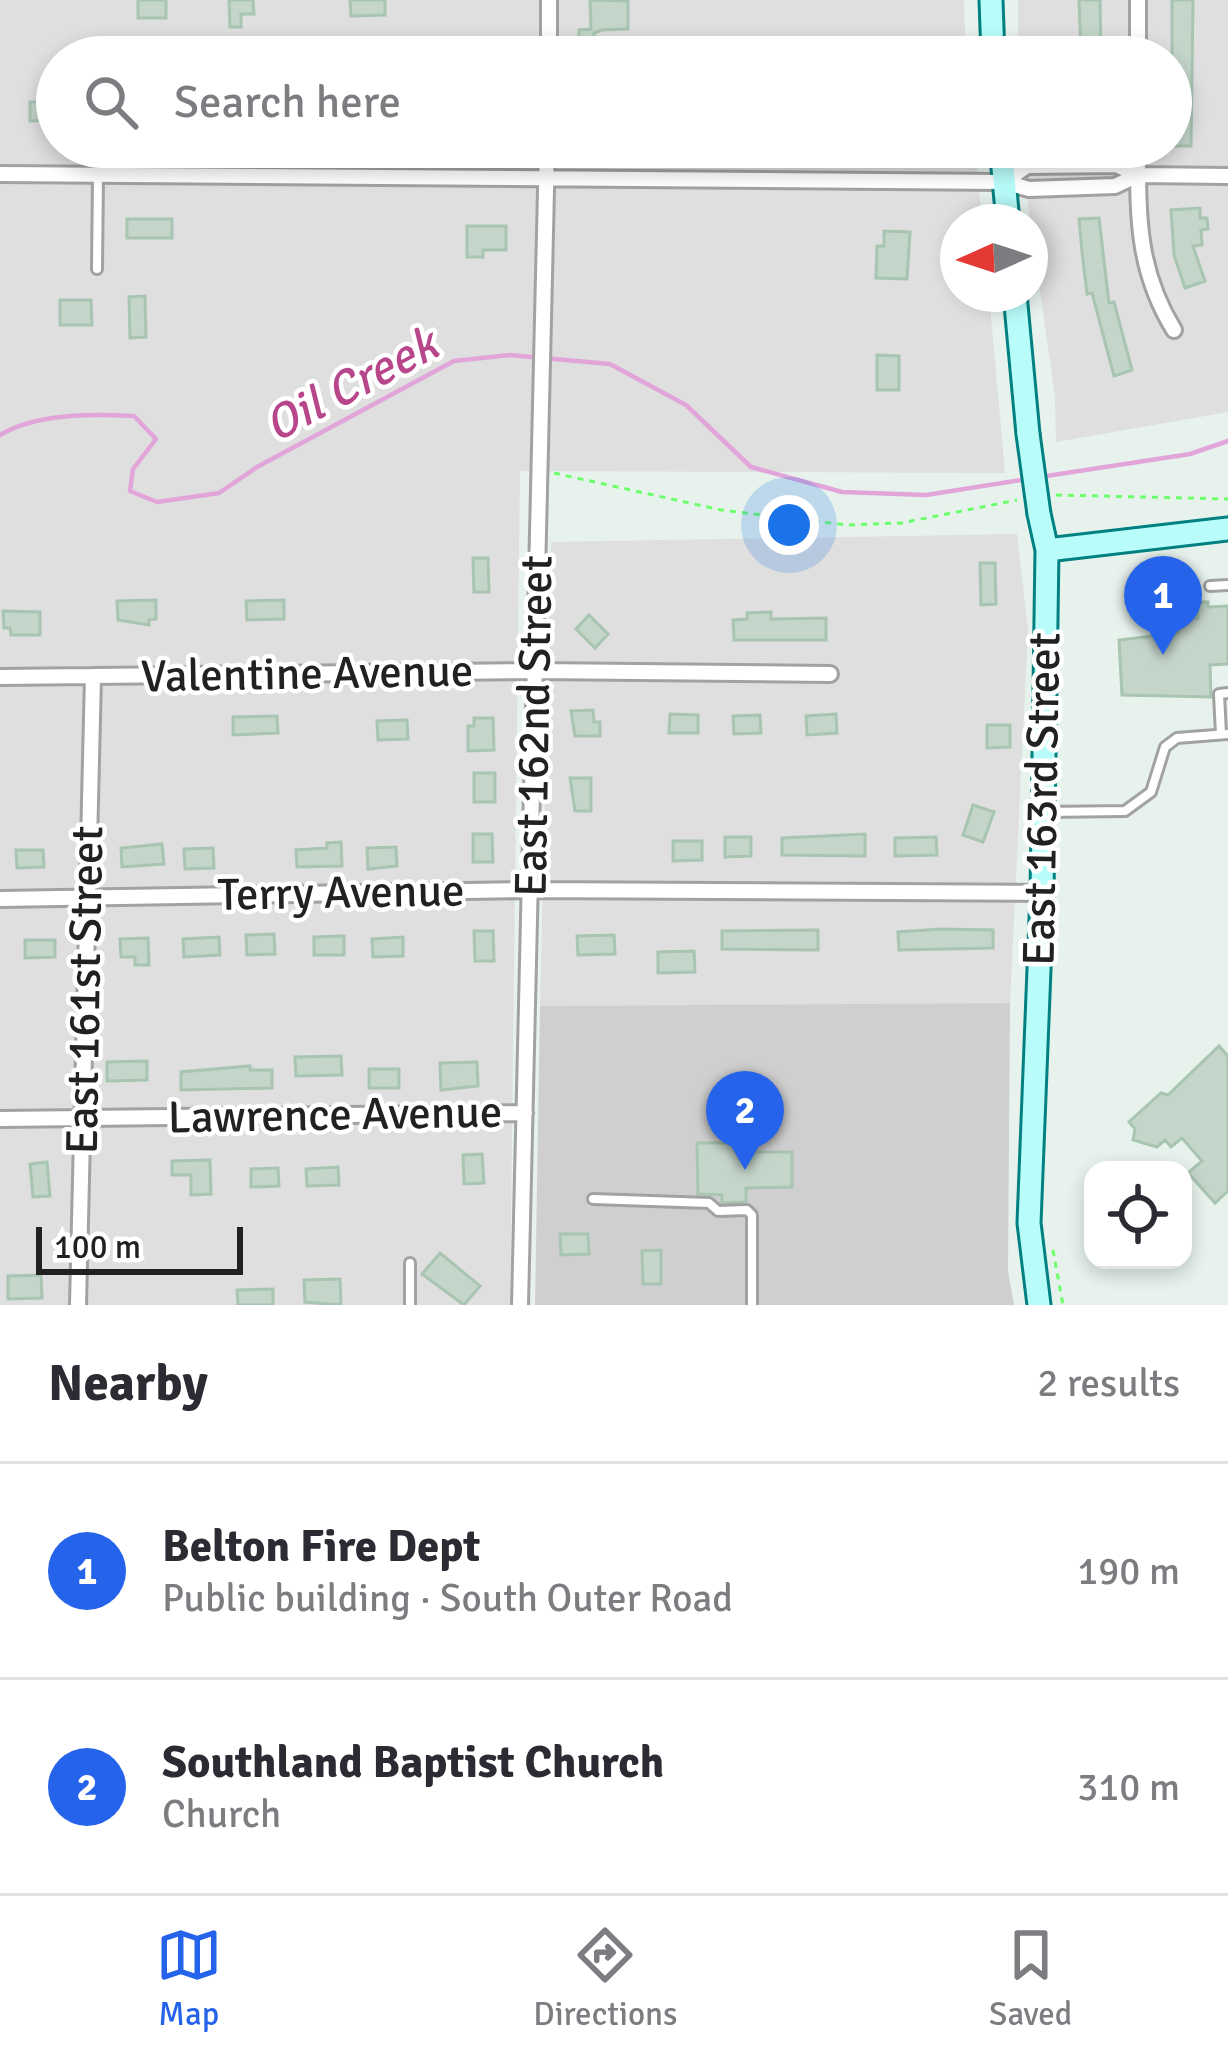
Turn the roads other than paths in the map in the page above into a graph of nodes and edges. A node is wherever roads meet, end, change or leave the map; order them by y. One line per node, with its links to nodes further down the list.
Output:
1 (549, 0): 4 (street)
2 (991, 0): 5 (street)
3 (1138, 0): 6 (street)
4 (549, 36)
5 (992, 36)
6 (1138, 36)
7 (546, 168): 16 (street, East 162nd Street)
8 (1003, 168): 17 (street)
9 (1024, 168): 17 (street)
10 (1122, 168): 14 (street)
11 (1138, 168): 14 (street)
12 (0, 174): 13 (street)
13 (98, 176): 16 (street); 19 (lane)
14 (1138, 176): 15 (street); 17 (street); 21 (street)
15 (1228, 176)
16 (546, 180): 17 (street); 26 (street, East 162nd Street)
17 (1004, 182): 18 (street)
18 (1006, 204)
19 (97, 269)
20 (1017, 312): 23 (street, East 163rd Street, bridge)
21 (1174, 330)
22 (1228, 529): 23 (street)
23 (1047, 550): 32 (street, East 163rd Street)
24 (1228, 585): 25 (lane)
25 (1210, 586)
26 (536, 671): 27 (street, Valentine Avenue); 28 (street, Valentine Avenue); 33 (street, East 162nd Street)
27 (830, 674)
28 (93, 676): 29 (street, Valentine Avenue); 35 (street, East 161st Street)
29 (0, 677)
30 (1228, 693): 31 (lane)
31 (1224, 734): 32 (lane)
32 (1043, 812): 34 (street, East 163rd Street)
33 (530, 890): 34 (street, Terry Avenue); 35 (street, Terry Avenue); 37 (street, East 162nd Street)
34 (1042, 893): 46 (street, East 163rd Street)
35 (87, 897): 36 (street, Terry Avenue); 38 (street, East 161st Street)
36 (0, 899)
37 (525, 1113): 38 (street, Lawrence Avenue); 44 (street, East 162nd Street)
38 (82, 1118): 39 (street, Lawrence Avenue); 42 (street, East 161st Street)
39 (0, 1119)
40 (593, 1199): 45 (lane)
41 (410, 1263): 43 (lane)
42 (78, 1305)
43 (410, 1305)
44 (520, 1305)
45 (752, 1305)
46 (1039, 1305)

